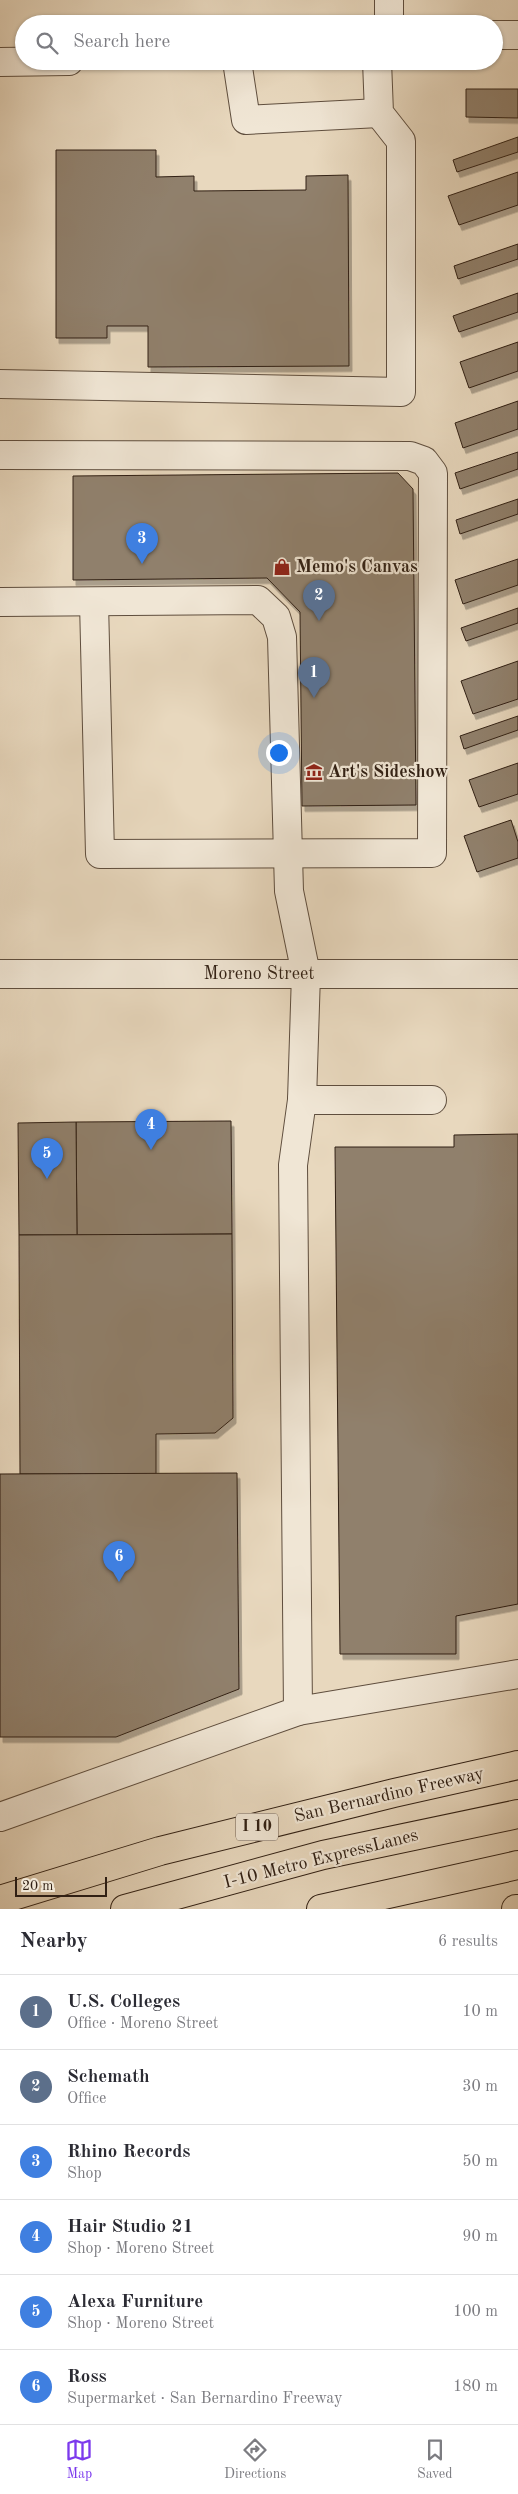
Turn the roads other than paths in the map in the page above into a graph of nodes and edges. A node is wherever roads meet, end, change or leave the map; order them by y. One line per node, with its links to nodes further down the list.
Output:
1 (390, 0): 2 (street)
2 (389, 15)
3 (503, 35): 4 (street)
4 (518, 35)
5 (0, 62): 6 (street)
6 (15, 62)
7 (238, 70): 9 (street)
8 (377, 70): 9 (street)
9 (379, 113): 10 (street)
10 (0, 384)
11 (0, 455): 14 (street)
12 (0, 602): 13 (street)
13 (94, 602): 14 (street); 14 (street)
14 (288, 854): 16 (street)
15 (0, 974): 16 (street, Moreno Street)
16 (306, 974): 17 (street, Moreno Street); 18 (street)
17 (518, 974)
18 (302, 1100): 19 (street); 21 (street)
19 (432, 1100)
20 (518, 1674): 21 (street)
21 (298, 1711): 24 (street)
22 (518, 1765): 26 (highway, San Bernardino Freeway / I 10)
23 (518, 1814): 27 (highway, I-10 Metro ExpressLanes)
24 (0, 1817)
25 (518, 1865): 28 (highway)
26 (0, 1900)
27 (125, 1909)
28 (321, 1909)

